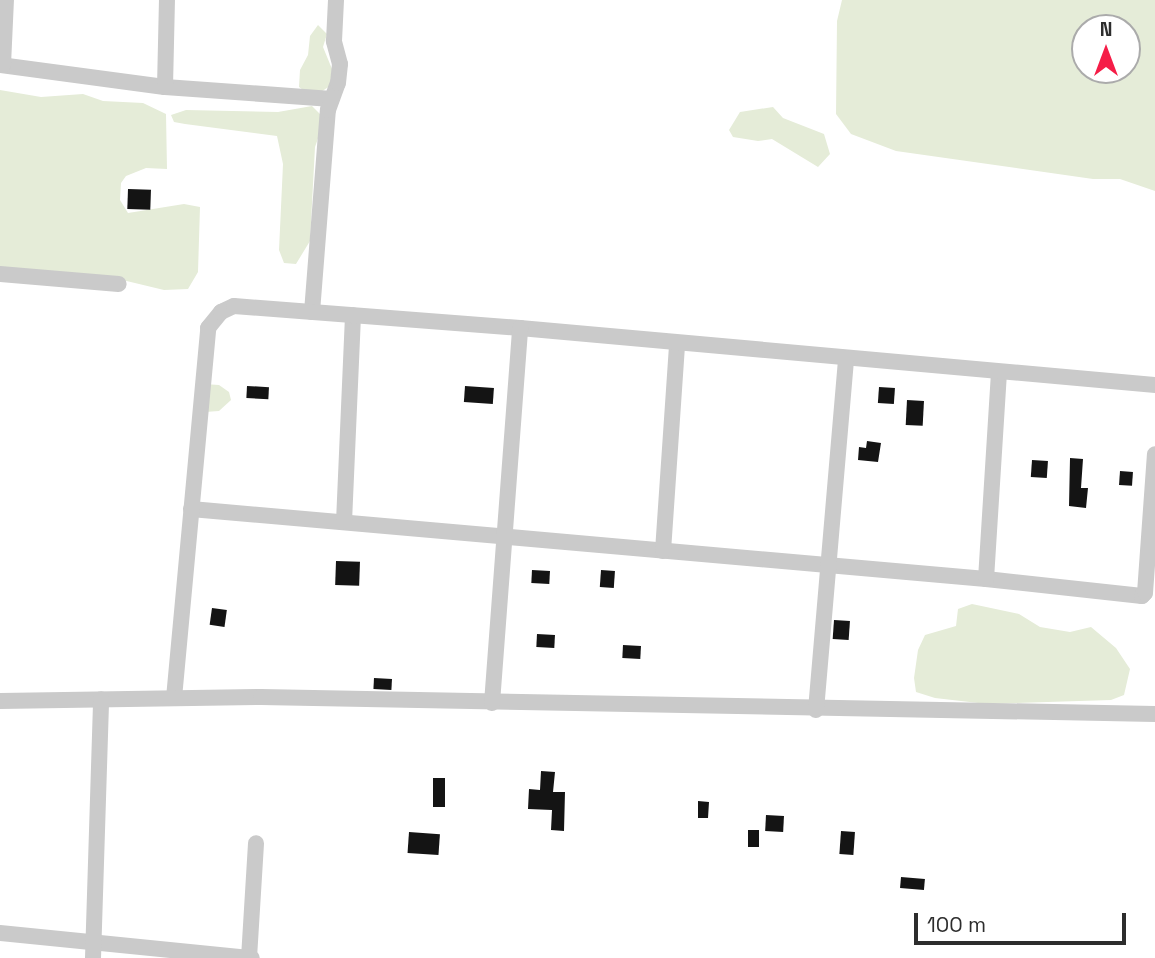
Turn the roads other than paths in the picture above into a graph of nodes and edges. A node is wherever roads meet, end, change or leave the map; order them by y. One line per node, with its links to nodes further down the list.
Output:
1 (6, 0): 4 (street)
2 (167, 0): 5 (street)
3 (337, 0): 6 (street)
4 (1, 65): 5 (street)
5 (165, 88): 6 (street)
6 (331, 99): 9 (street)
7 (0, 274): 8 (street)
8 (119, 284)
9 (313, 312): 10 (street); 17 (street)
10 (353, 315): 11 (street); 18 (street)
11 (520, 328): 12 (street); 19 (street)
12 (677, 343): 13 (street); 20 (street)
13 (846, 358): 14 (street); 21 (street)
14 (999, 372): 15 (street); 22 (street)
15 (1155, 384)
16 (1155, 454): 22 (street)
17 (191, 509): 18 (street); 23 (street)
18 (344, 523): 19 (street)
19 (504, 537): 20 (street); 26 (street)
20 (663, 551): 21 (street)
21 (827, 565): 22 (street); 27 (street)
22 (986, 579)
23 (174, 698): 24 (street); 26 (street)
24 (101, 699): 25 (street); 31 (street)
25 (0, 701)
26 (492, 703): 27 (street)
27 (816, 710): 28 (street)
28 (1155, 714)
29 (256, 843): 32 (street)
30 (0, 933): 31 (street)
31 (93, 950): 32 (street)
32 (250, 958)

